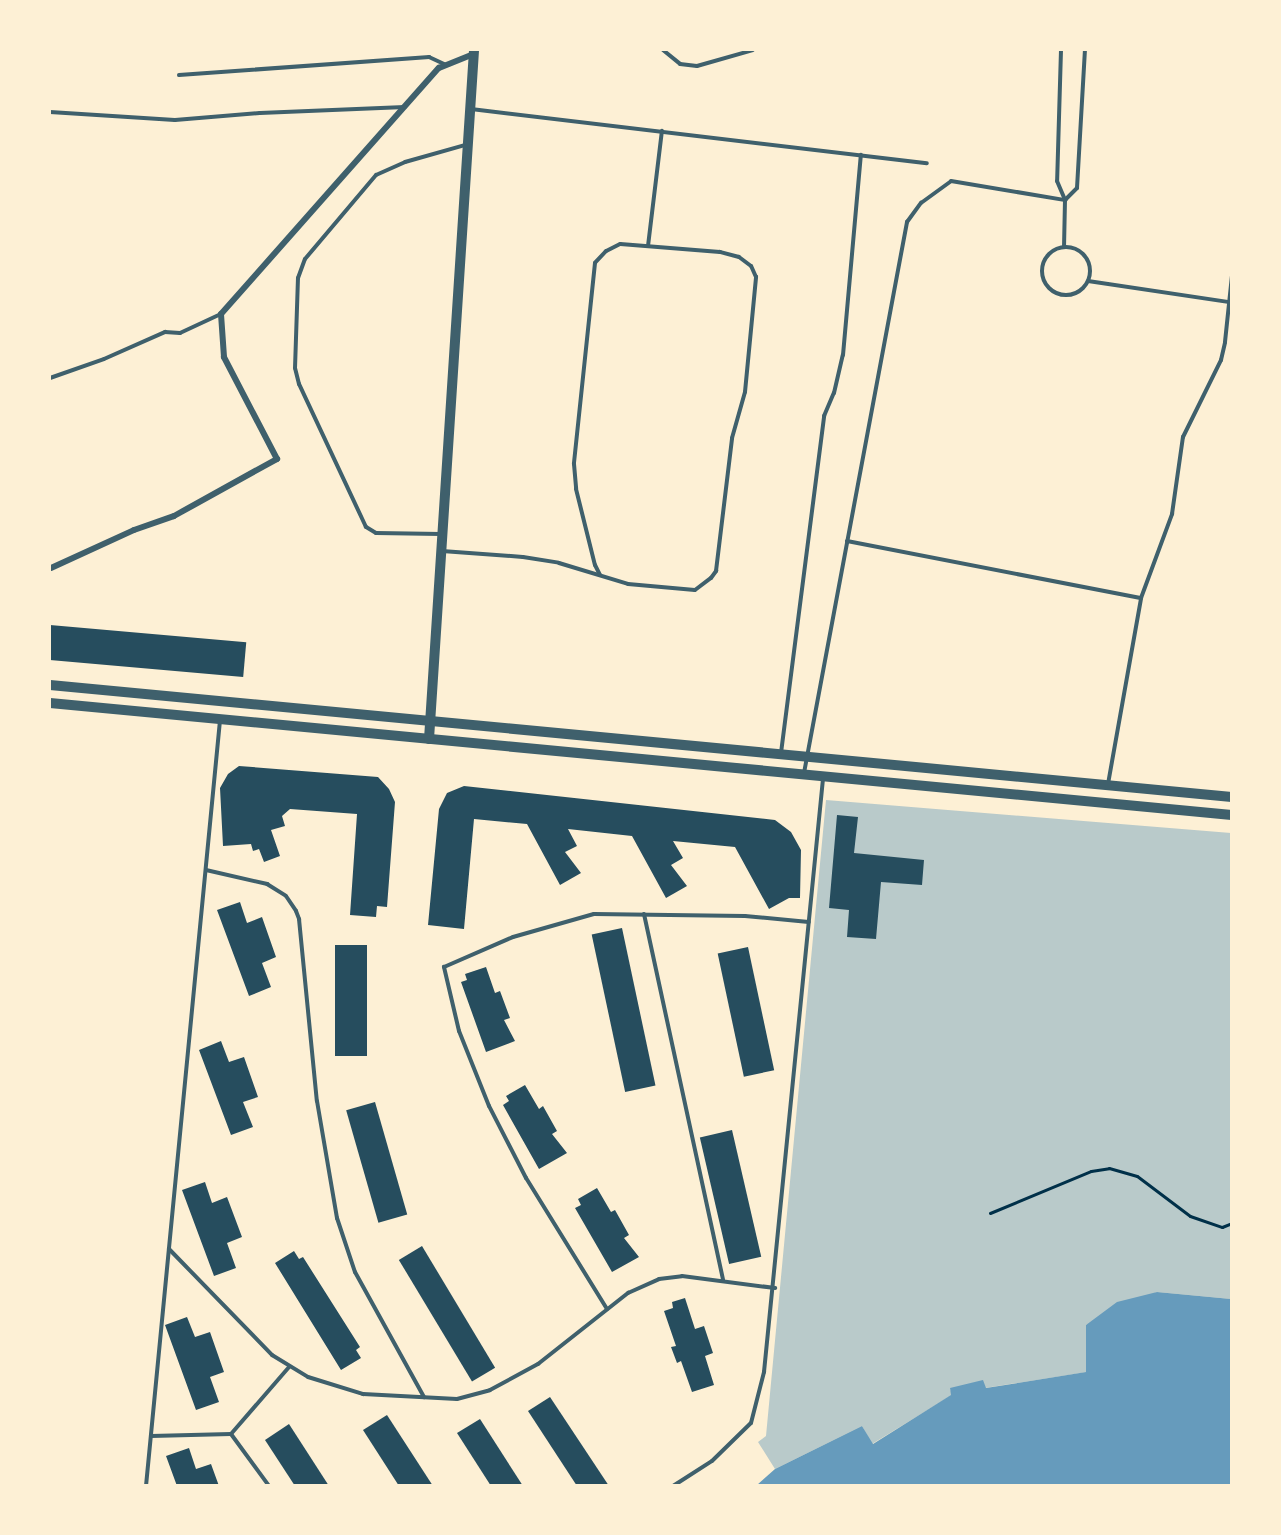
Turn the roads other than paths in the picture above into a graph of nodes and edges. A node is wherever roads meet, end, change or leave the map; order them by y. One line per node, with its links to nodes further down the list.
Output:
1 (663, 50): 2 (lane)
2 (753, 50)
3 (1061, 50): 15 (lane)
4 (1084, 50): 15 (lane)
5 (474, 52): 6 (street); 9 (street)
6 (447, 65): 7 (lane); 8 (street)
7 (180, 75)
8 (405, 107): 10 (lane); 21 (street)
9 (470, 109): 11 (lane); 12 (street)
10 (50, 112)
11 (662, 131): 13 (lane); 16 (lane)
12 (468, 144): 23 (street); 23 (lane)
13 (861, 155): 14 (lane); 34 (lane)
14 (927, 163)
15 (1065, 200): 17 (lane); 24 (lane)
16 (648, 246): 27 (lane); 27 (lane)
17 (1064, 247): 19 (lane); 19 (lane)
18 (1232, 274): 20 (lane)
19 (1088, 282): 20 (lane)
20 (1229, 302): 28 (lane)
21 (221, 314): 22 (lane); 26 (street)
22 (50, 378)
23 (442, 534): 25 (street)
24 (847, 541): 28 (lane); 35 (lane)
25 (441, 551): 27 (lane); 32 (street)
26 (51, 568)
27 (600, 574)
28 (1141, 598): 38 (lane)
29 (50, 685): 32 (street)
30 (50, 703): 31 (street)
31 (220, 719): 33 (street); 41 (lane)
32 (430, 721): 33 (street); 34 (street)
33 (429, 739): 36 (street)
34 (781, 753): 35 (street)
35 (807, 756): 36 (lane); 38 (street)
36 (804, 774): 37 (street)
37 (824, 775): 40 (street); 43 (lane)
38 (1107, 784): 39 (street)
39 (1232, 796)
40 (1232, 815)
41 (205, 870): 44 (lane); 49 (lane)
42 (644, 915): 43 (lane); 45 (lane); 47 (lane)
43 (809, 922): 46 (lane)
44 (169, 1248): 48 (lane); 51 (lane)
45 (723, 1281): 46 (lane); 47 (lane)
46 (774, 1288): 54 (lane)
47 (607, 1309): 49 (lane)
48 (289, 1367): 49 (lane); 50 (lane)
49 (425, 1397)
50 (231, 1434): 51 (lane); 53 (lane)
51 (150, 1436): 52 (lane)
52 (146, 1485)
53 (270, 1485)
54 (673, 1485)

